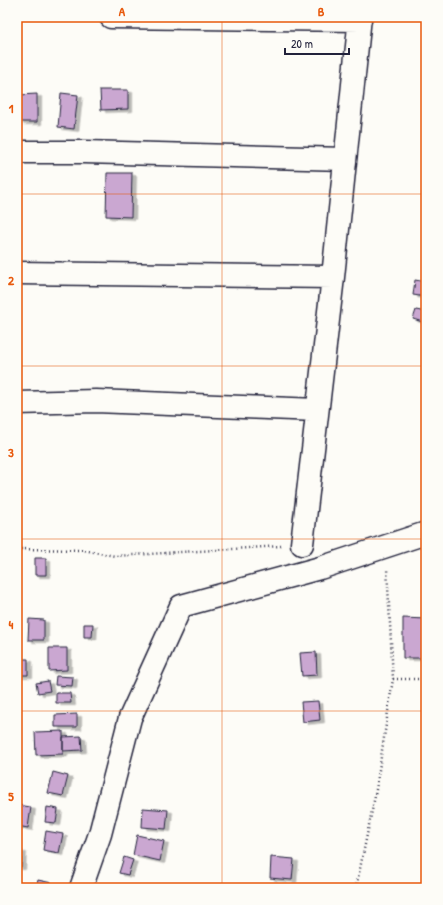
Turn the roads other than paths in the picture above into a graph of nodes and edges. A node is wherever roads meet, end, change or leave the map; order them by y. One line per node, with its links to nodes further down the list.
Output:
1 (111, 17): 2 (street)
2 (360, 18): 4 (street)
3 (17, 152): 4 (street)
4 (345, 159): 6 (street)
5 (17, 273): 6 (street)
6 (333, 277): 8 (street)
7 (17, 403): 8 (street)
8 (317, 410): 10 (street)
9 (426, 533): 11 (street)
10 (302, 544)
11 (81, 888)

